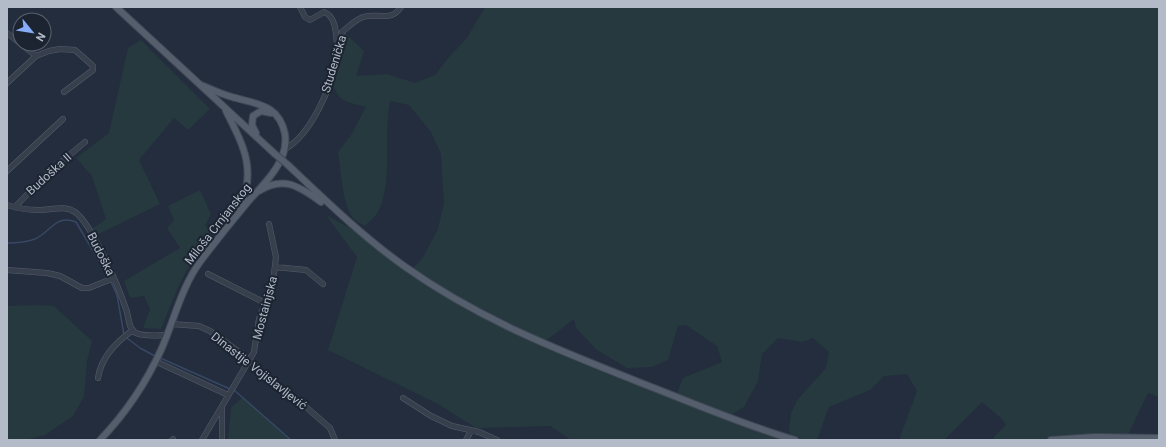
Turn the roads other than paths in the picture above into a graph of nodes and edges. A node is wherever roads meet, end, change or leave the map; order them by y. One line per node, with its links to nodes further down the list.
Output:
1 (116, 7): 8 (main road)
2 (300, 7): 5 (street)
3 (401, 7): 5 (street, Studenička)
4 (7, 33): 6 (street)
5 (338, 51): 14 (street, Studenička)
6 (36, 56): 7 (street); 9 (street)
7 (7, 83)
8 (201, 85): 10 (main road); 11 (main road)
9 (64, 92)
10 (223, 106): 15 (main road); 17 (main road)
11 (274, 114): 14 (main road); 15 (main road)
12 (63, 119): 16 (street)
13 (85, 142): 20 (street, Budoška II)
14 (285, 149): 18 (main road, Miloša Crnjanskog)
15 (274, 153): 21 (main road, bridge)
16 (7, 171)
17 (246, 188): 18 (main road); 22 (main road)
18 (254, 194): 21 (main road); 22 (main road, Miloša Crnjanskog)
19 (7, 205): 20 (street, Budoška)
20 (15, 207): 27 (street, Budoška)
21 (332, 207): 47 (main road)
22 (231, 223): 30 (main road, Miloša Crnjanskog)
23 (269, 224): 24 (street, Mostainjska)
24 (275, 267): 28 (street); 29 (street, Mostainjska)
25 (7, 270): 27 (street)
26 (208, 274): 29 (street)
27 (114, 278): 31 (street, Budoška)
28 (323, 284)
29 (265, 303): 34 (street, Mostainjska)
30 (171, 324): 32 (main road, Miloša Crnjanskog); 34 (street, Dinastije Vojislavljević)
31 (131, 332): 32 (street); 35 (street)
32 (167, 335): 33 (main road, Miloša Crnjanskog)
33 (156, 360): 36 (street); 41 (main road)
34 (250, 360): 36 (street, Mostainjska); 44 (street, Dinastije Vojislavljević)
35 (98, 378)
36 (229, 394): 38 (street)
37 (402, 398): 39 (street)
38 (222, 406): 42 (street); 43 (street)
39 (471, 431): 45 (street); 46 (street)
40 (1159, 438): 48 (main road)
41 (100, 440)
42 (202, 440)
43 (222, 440)
44 (335, 440)
45 (466, 440)
46 (497, 440)
47 (796, 440)
48 (1051, 440)

